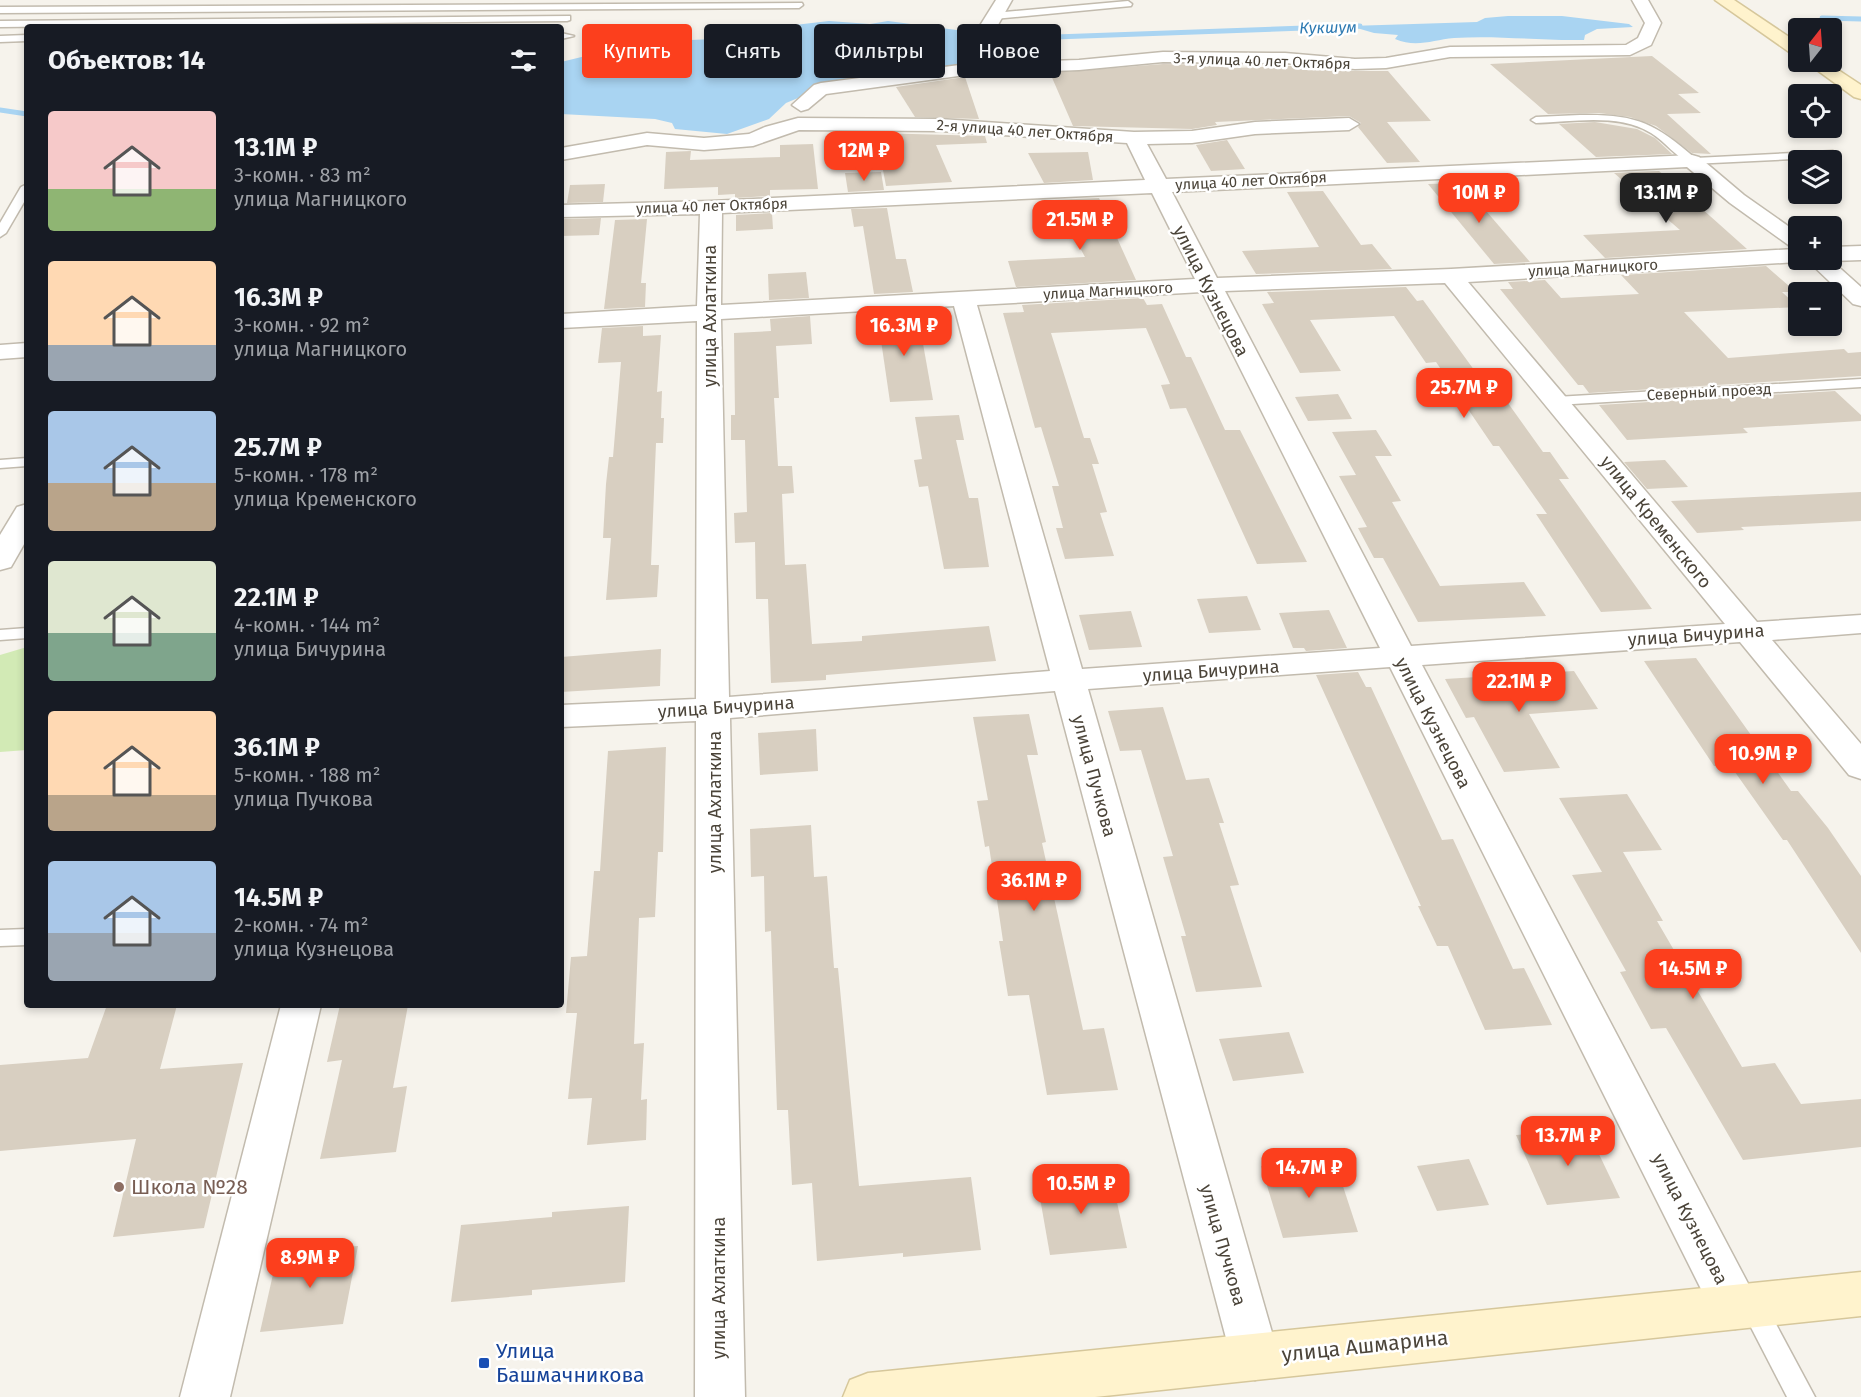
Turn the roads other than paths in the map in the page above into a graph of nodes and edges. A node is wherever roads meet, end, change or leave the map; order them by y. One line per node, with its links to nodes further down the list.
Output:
1 (56, 0): 11 (lane)
2 (1004, 0): 13 (street)
3 (1640, 0): 24 (street, 3-я улица 40 лет Октября)
4 (1723, 0): 23 (main road)
5 (1737, 0): 20 (main road)
6 (481, 3): 9 (lane); 11 (lane)
7 (1128, 4): 13 (lane)
8 (799, 5): 9 (lane)
9 (493, 6): 16 (lane)
10 (0, 10): 11 (lane)
11 (42, 10)
12 (716, 16): 14 (lane)
13 (994, 16): 19 (street)
14 (657, 17)
15 (573, 18): 16 (lane)
16 (487, 23): 18 (lane)
17 (0, 24): 18 (lane)
18 (203, 24)
19 (990, 24)
20 (1788, 33)
21 (24, 38): 22 (lane)
22 (0, 39)
23 (1788, 43)
24 (1061, 66)
25 (1842, 69): 28 (main road)
26 (957, 71): 30 (street, 3-я улица 40 лет Октября)
27 (1830, 72): 29 (main road)
28 (1861, 82)
29 (1861, 93)
30 (801, 105)
31 (1536, 120): 36 (lane)
32 (1349, 124): 33 (street, 2-я улица 40 лет Октября)
33 (1134, 138): 34 (street, 2-я улица 40 лет Октября); 37 (street, улица Кузнецова)
34 (564, 153)
35 (1788, 156): 36 (lane, улица 40 лет Октября)
36 (1692, 160): 37 (street, улица 40 лет Октября); 44 (street)
37 (1157, 185): 39 (street, улица 40 лет Октября); 50 (street, улица Кузнецова)
38 (24, 193): 41 (lane)
39 (711, 207): 40 (street, улица 40 лет Октября); 53 (street, улица Ахлаткина)
40 (564, 211)
41 (13, 213): 42 (lane); 43 (lane)
42 (0, 214)
43 (0, 233)
44 (1788, 236)
45 (1861, 253): 46 (street)
46 (1842, 254)
47 (1788, 256): 49 (street, улица Магницкого)
48 (1829, 270): 52 (street)
49 (1451, 276): 50 (street, улица Магницкого); 58 (street, улица Кременского)
50 (1208, 285): 51 (street, улица Магницкого); 67 (street, улица Кузнецова)
51 (964, 299): 53 (street, улица Магницкого); 68 (street, улица Пучкова)
52 (1861, 299)
53 (709, 313): 54 (street, улица Магницкого); 69 (street, улица Ахлаткина)
54 (564, 321)
55 (24, 350): 56 (street)
56 (0, 352)
57 (1861, 383): 58 (lane, Северный проезд)
58 (1556, 401): 64 (street, улица Кременского)
59 (24, 462): 60 (lane)
60 (0, 464)
61 (24, 518): 62 (street)
62 (0, 561)
63 (1861, 624): 64 (street, улица Бичурина)
64 (1744, 630): 67 (street, улица Бичурина); 71 (street, улица Кременского)
65 (24, 633): 66 (lane)
66 (0, 635)
67 (1400, 659): 68 (street, улица Бичурина); 76 (street, улица Кузнецова)
68 (1067, 680): 69 (street, улица Бичурина); 77 (street, улица Пучкова)
69 (714, 709): 70 (street, улица Бичурина); 79 (street, улица Ахлаткина)
70 (564, 716)
71 (1861, 767)
72 (24, 937): 73 (lane)
73 (0, 939)
74 (300, 1008): 78 (street)
75 (1861, 1294): 76 (main road, улица Ашмарина)
76 (1744, 1306): 77 (main road, улица Ашмарина); 81 (lane)
77 (1255, 1357): 80 (main road, улица Ашмарина)
78 (205, 1397)
79 (720, 1397)
80 (868, 1397)
81 (1801, 1397)

